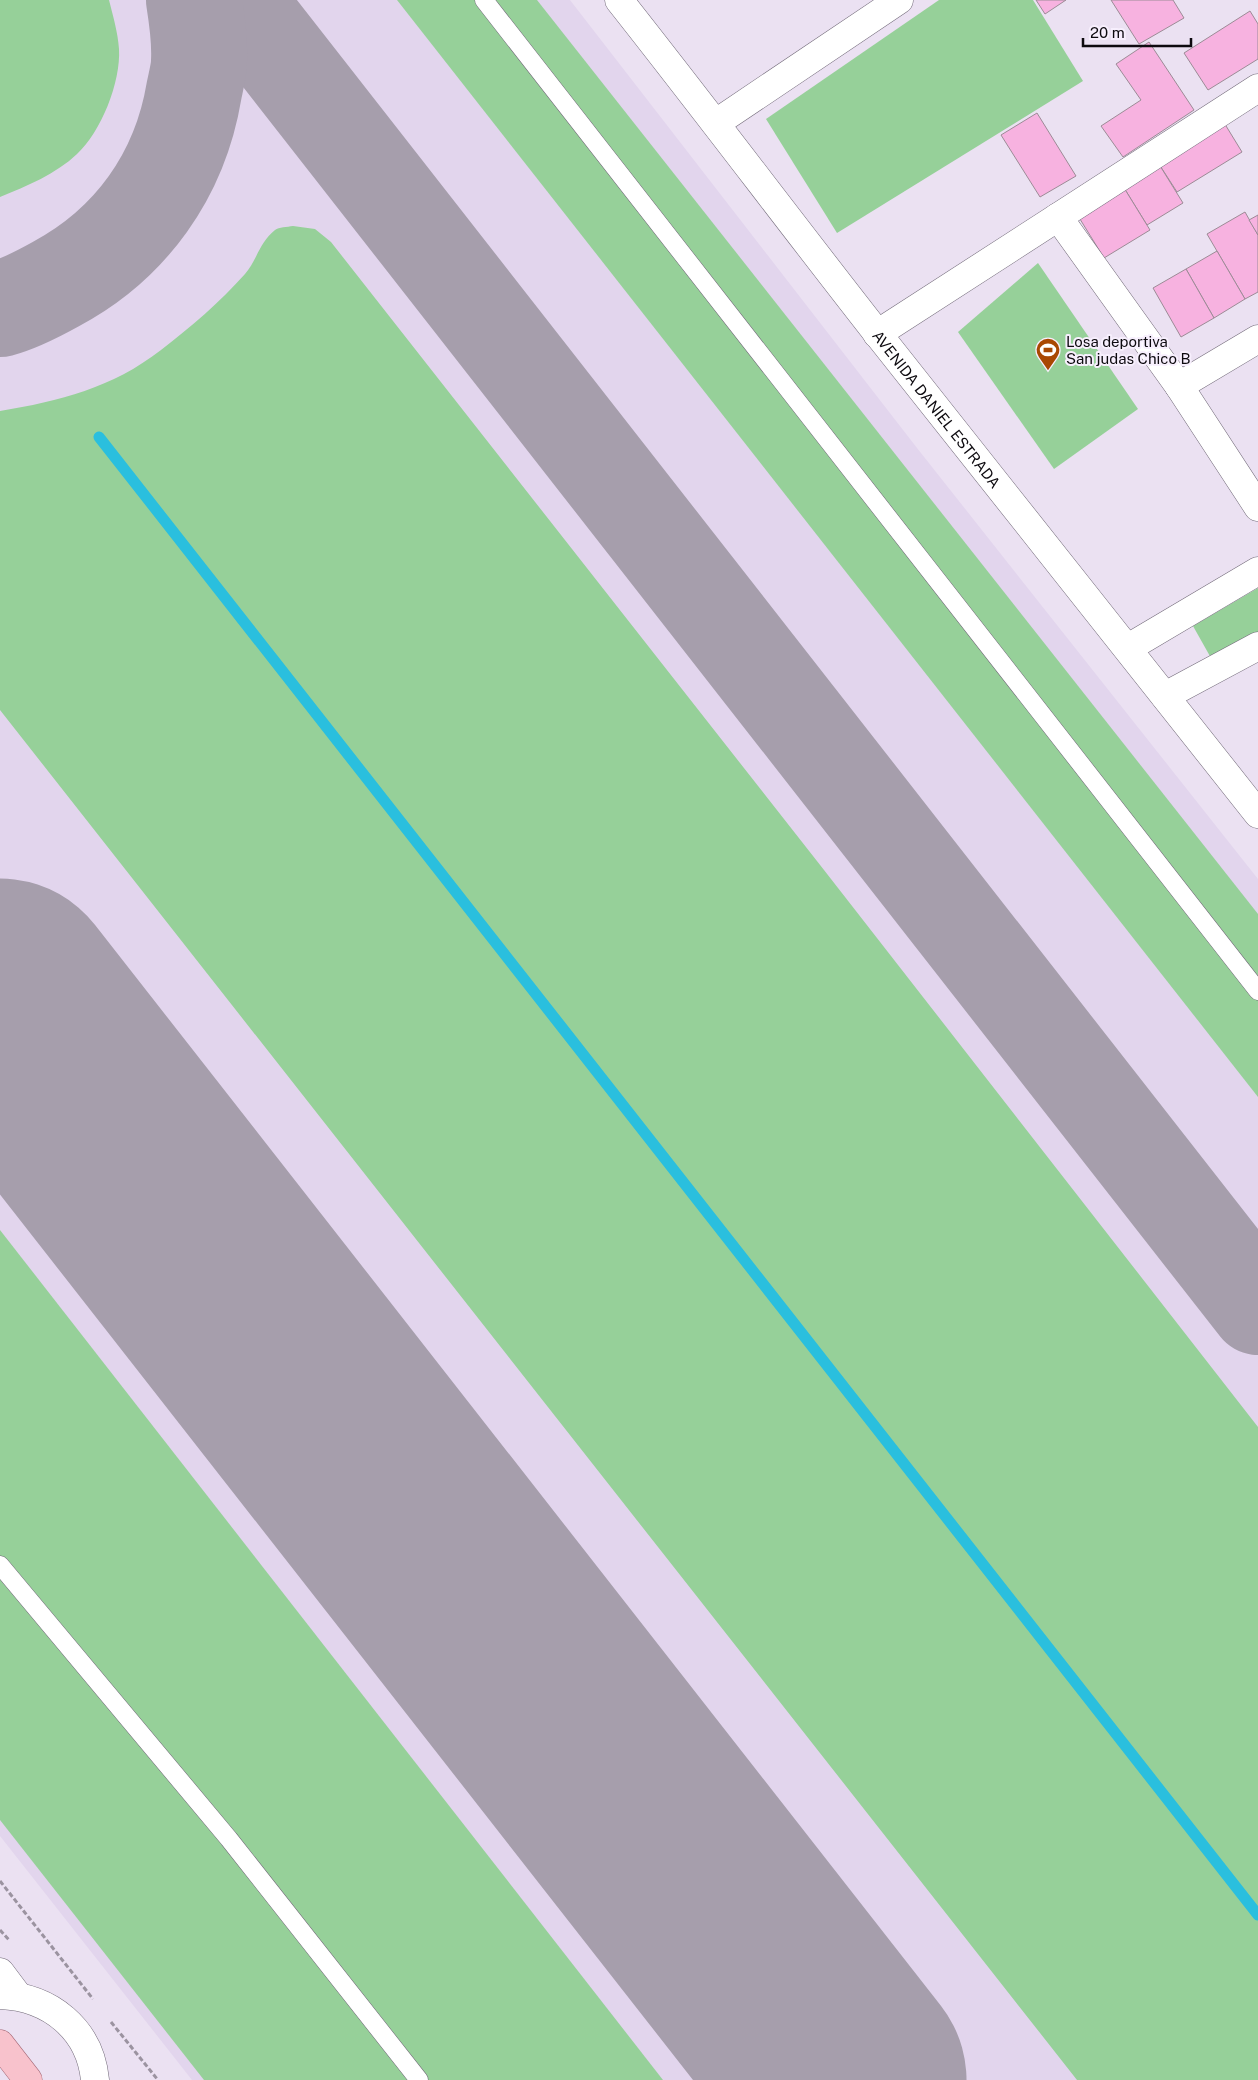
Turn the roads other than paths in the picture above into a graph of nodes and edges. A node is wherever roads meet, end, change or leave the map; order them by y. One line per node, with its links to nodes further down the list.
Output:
1 (484, 0): 16 (lane)
2 (619, 0): 5 (street, AVENIDA DANIEL ESTRADA)
3 (899, 0): 5 (street)
4 (1258, 88): 6 (street)
5 (716, 123): 7 (street, AVENIDA DANIEL ESTRADA)
6 (1058, 217): 7 (street); 9 (street)
7 (877, 334): 13 (street, AVENIDA DANIEL ESTRADA)
8 (1258, 340): 9 (street)
9 (1178, 386): 10 (street)
10 (1258, 507)
11 (1258, 571): 13 (street)
12 (1258, 646): 14 (street)
13 (1128, 648): 14 (street, AVENIDA DANIEL ESTRADA)
14 (1165, 696): 15 (street, AVENIDA DANIEL ESTRADA)
15 (1258, 814)
16 (1258, 991)
17 (0, 1565): 23 (lane)
18 (0, 1972): 19 (street)
19 (9, 1996): 22 (street)
20 (0, 2044): 21 (main road)
21 (28, 2080)
22 (95, 2080)
23 (419, 2080)

